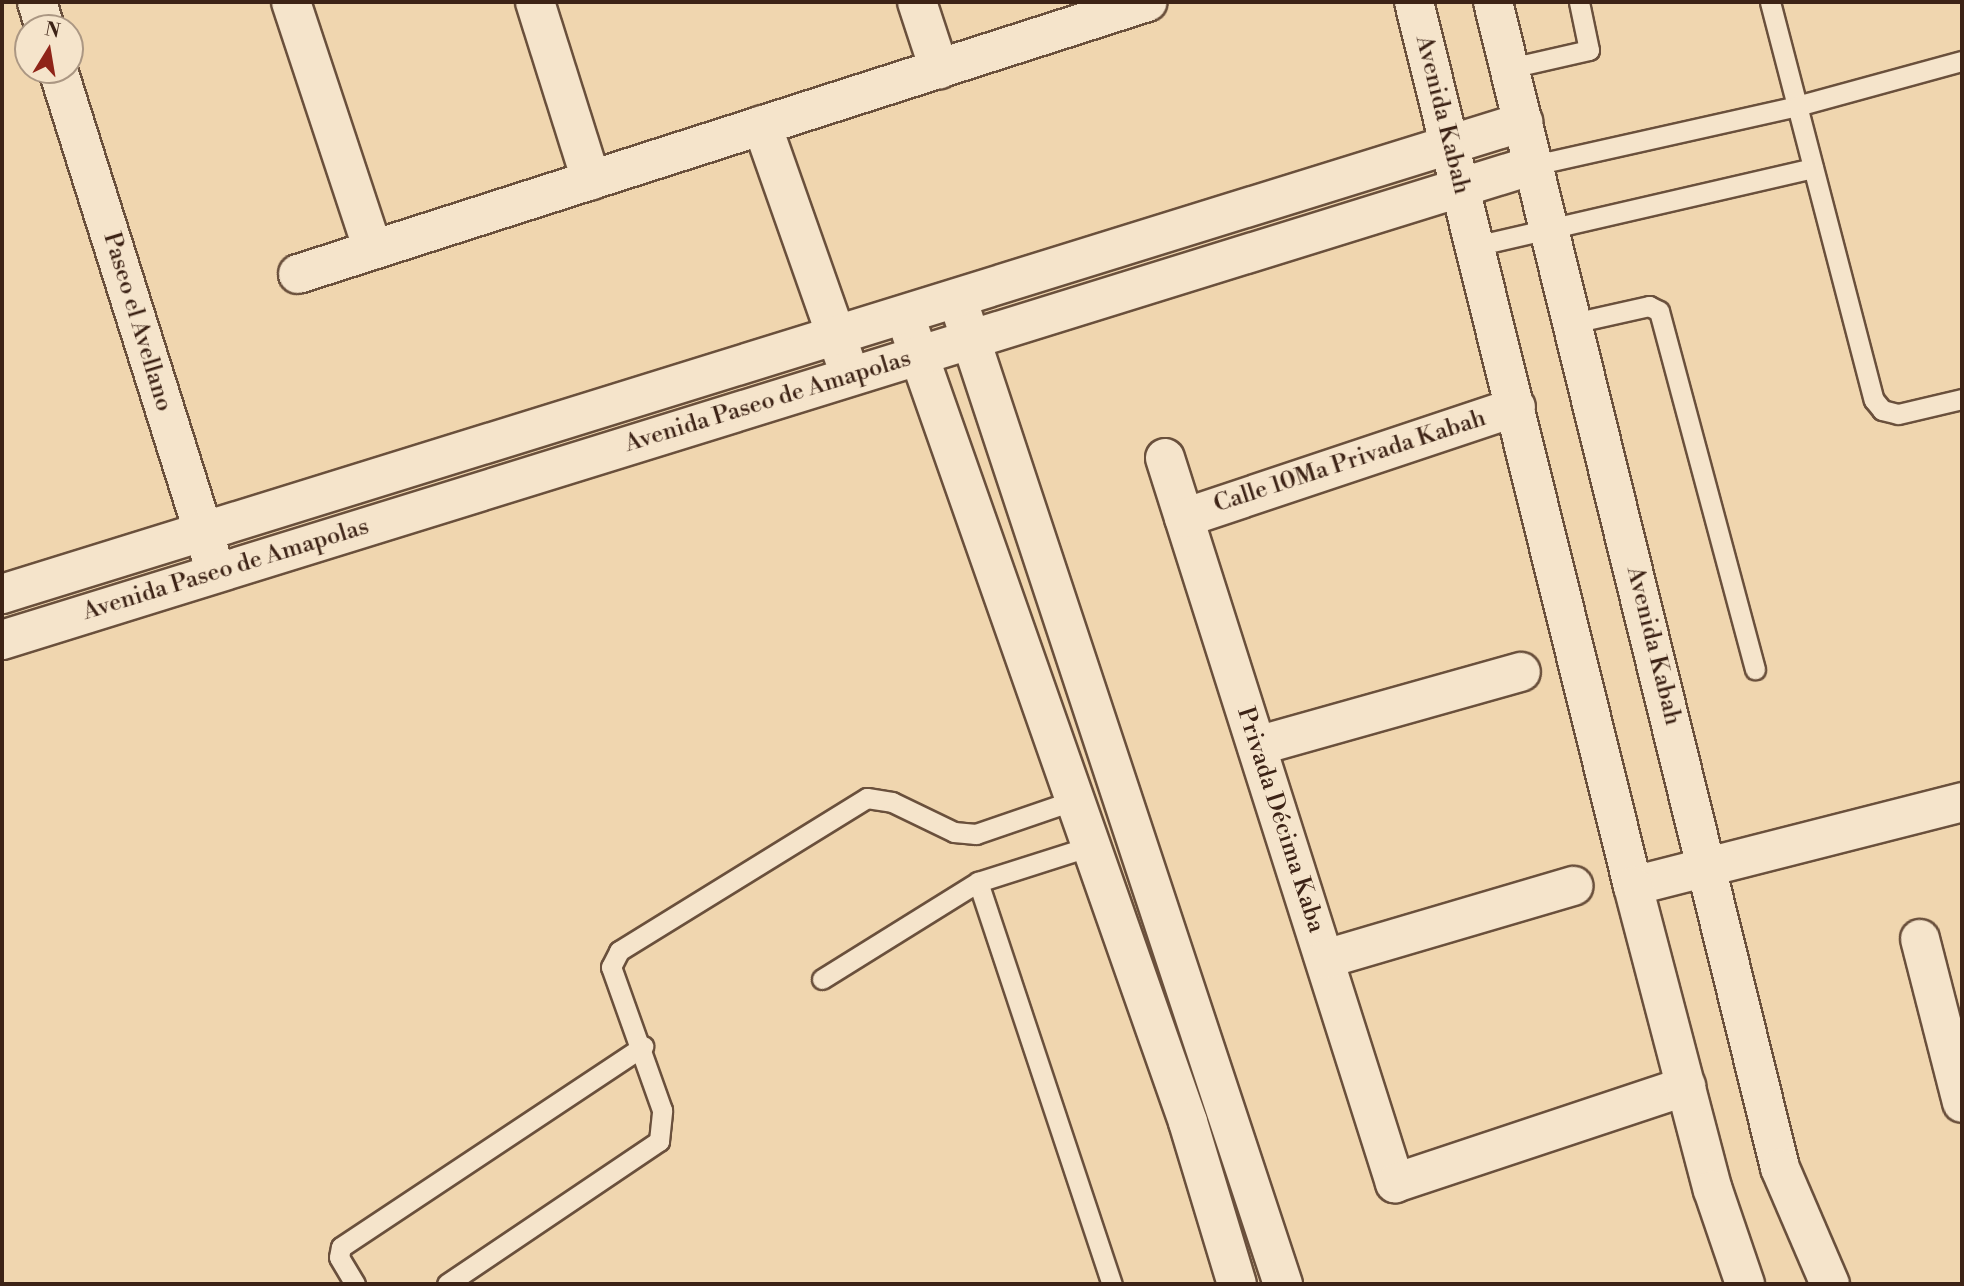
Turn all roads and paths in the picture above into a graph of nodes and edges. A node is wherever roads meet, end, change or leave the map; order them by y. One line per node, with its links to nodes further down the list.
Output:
1 (291, 2): 23 (street)
2 (535, 2): 19 (street)
3 (917, 2): 11 (street)
4 (1147, 2): 11 (street)
5 (1413, 2): 16 (street, Avenida Kabah)
6 (1493, 2): 10 (street, Avenida Kabah)
7 (1579, 2): 10 (lane)
8 (1770, 2): 13 (lane)
9 (1962, 61): 13 (lane)
10 (1510, 68): 14 (street, Avenida Kabah)
11 (940, 69): 15 (street)
12 (62, 84): 36 (street, Paseo el Avellano)
13 (1797, 106): 17 (lane); 18 (lane)
14 (1523, 122): 16 (street, Avenida Paseo de Amapolas); 17 (street, Avenida Kabah)
15 (762, 125): 19 (street); 28 (street)
16 (1450, 145): 20 (street, Avenida Kabah); 25 (street, Avenida Paseo de Amapolas)
17 (1534, 164): 20 (street, Avenida Paseo de Amapolas); 21 (street, Avenida Kabah)
18 (1813, 167): 21 (lane); 32 (lane)
19 (592, 180): 23 (street)
20 (1461, 188): 22 (street, Avenida Kabah); 29 (street, Avenida Paseo de Amapolas)
21 (1550, 229): 22 (lane); 27 (street, Avenida Kabah)
22 (1475, 246): 33 (street, Avenida Kabah)
23 (373, 250): 24 (street)
24 (298, 274)
25 (956, 298): 26 (street, Avenida Paseo de Amapolas); 29 (street)
26 (905, 314): 28 (street, Avenida Paseo de Amapolas); 30 (street)
27 (1573, 323): 40 (lane); 46 (street, Avenida Kabah)
28 (835, 335): 31 (street); 36 (street, Avenida Paseo de Amapolas)
29 (972, 339): 30 (street, Avenida Paseo de Amapolas); 56 (street)
30 (918, 356): 31 (street, Avenida Paseo de Amapolas); 43 (street)
31 (850, 377): 37 (street, Avenida Paseo de Amapolas)
32 (1962, 398)
33 (1516, 407): 35 (street, Calle 10Ma Privada Kabah); 49 (street, Avenida Kabah)
34 (1165, 457): 35 (street, Privada Décima Kaba)
35 (1184, 518): 42 (street, Privada Décima Kaba)
36 (202, 531): 37 (street, Paseo el Avellano); 38 (street, Avenida Paseo de Amapolas)
37 (217, 573): 39 (street, Avenida Paseo de Amapolas)
38 (2, 594)
39 (2, 640)
40 (1755, 669)
41 (1521, 672): 42 (street)
42 (1257, 746): 51 (street, Privada Décima Kaba)
43 (1074, 800): 45 (street); 53 (lane)
44 (1962, 802): 46 (street)
45 (1091, 846): 47 (lane); 57 (street)
46 (1708, 864): 49 (street); 64 (street, Avenida Kabah)
47 (978, 882): 52 (lane); 60 (lane)
48 (1573, 886): 51 (street)
49 (1633, 886): 54 (street, Avenida Kabah)
50 (1920, 939): 55 (street)
51 (1325, 960): 54 (street, Privada Décima Kaba)
52 (822, 979)
53 (643, 1046): 58 (lane); 59 (lane)
54 (1686, 1086): 63 (street, Avenida Kabah)
55 (1962, 1103)
56 (1226, 1112): 57 (street); 62 (street)
57 (1188, 1122): 61 (street)
58 (355, 1284)
59 (447, 1284)
60 (1112, 1284)
61 (1237, 1284)
62 (1283, 1284)
63 (1745, 1284)
64 (1830, 1284)

